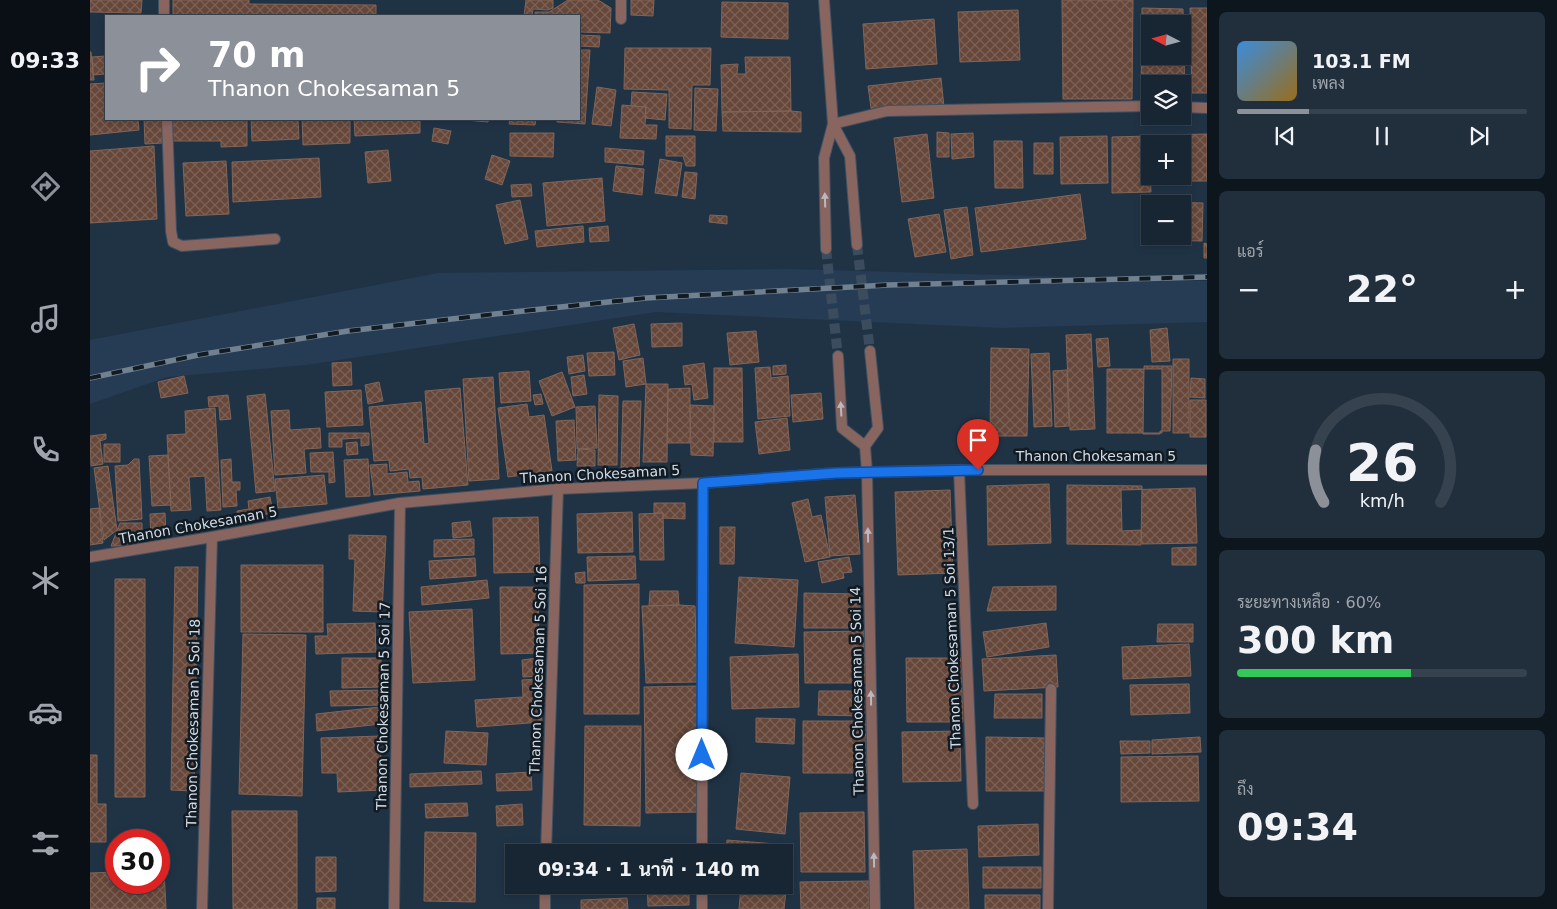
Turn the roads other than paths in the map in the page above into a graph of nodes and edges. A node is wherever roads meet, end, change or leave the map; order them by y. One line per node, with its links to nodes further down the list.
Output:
1 (164, 0): 4 (street)
2 (621, 0): 5 (street)
3 (824, 0): 10 (street)
4 (164, 15)
5 (621, 19)
6 (1141, 106): 10 (street)
7 (1191, 107): 8 (street)
8 (1207, 108)
9 (167, 120): 11 (street)
10 (833, 124): 12 (street); 13 (street, one-way to 10)
11 (275, 239)
12 (857, 244)
13 (826, 249)
14 (870, 352): 16 (street)
15 (838, 356): 16 (street, one-way to 15)
16 (865, 446): 19 (street, Thanon Chokesaman 5 Soi 14)
17 (959, 470): 18 (street, Thanon Chokesaman 5); 19 (street, Thanon Chokesaman 5); 26 (street, Thanon Chokesaman 5 Soi 13/1)
18 (1207, 470)
19 (867, 472): 20 (street, Thanon Chokesaman 5); 35 (street, Thanon Chokesaman 5 Soi 14, one-way to 19)
20 (703, 483): 21 (street, Thanon Chokesaman 5); 28 (street)
21 (558, 489): 22 (street, Thanon Chokesaman 5); 27 (street, Thanon Chokesaman 5 Soi 16)
22 (400, 504): 23 (street, Thanon Chokesaman 5); 32 (street, Thanon Chokesaman 5 Soi 17)
23 (212, 537): 24 (street, Thanon Chokesaman 5); 31 (street, Thanon Chokesaman 5 Soi 18)
24 (90, 557)
25 (1051, 689): 36 (street)
26 (973, 804)
27 (546, 844)
28 (702, 844)
29 (545, 894): 33 (street)
30 (702, 894): 34 (street)
31 (202, 909)
32 (394, 909)
33 (545, 909)
34 (702, 909)
35 (875, 909)
36 (1048, 909)

